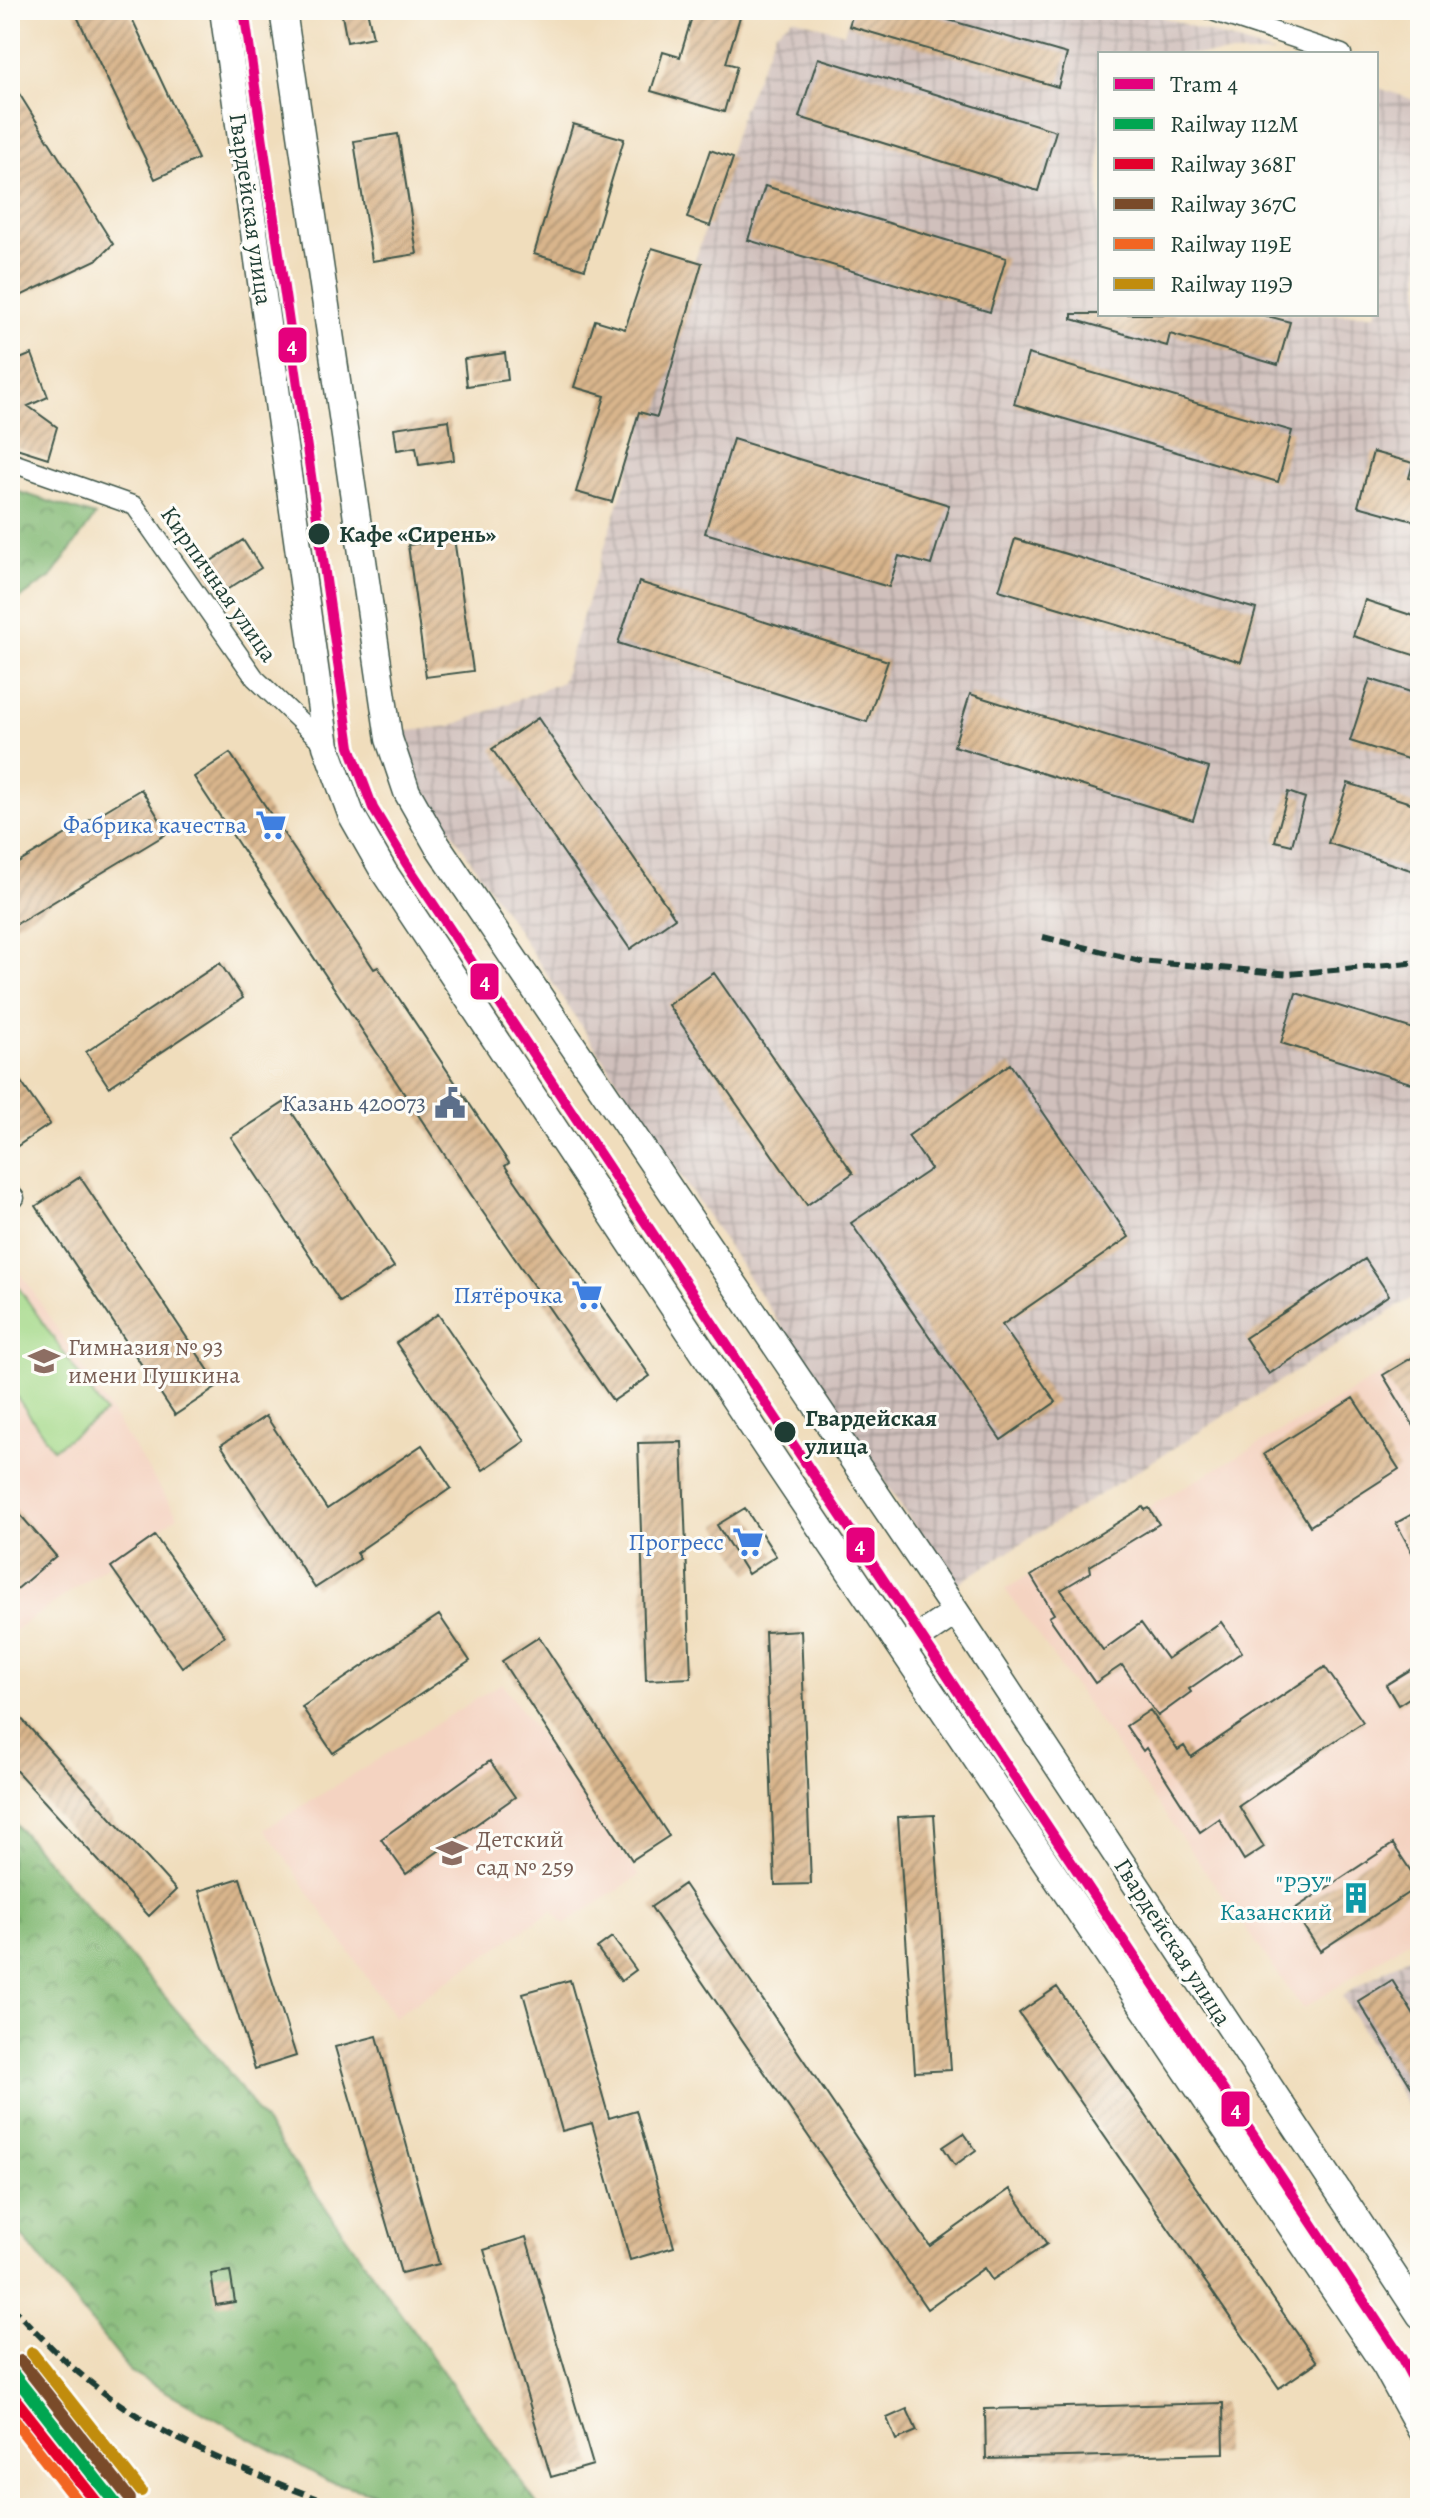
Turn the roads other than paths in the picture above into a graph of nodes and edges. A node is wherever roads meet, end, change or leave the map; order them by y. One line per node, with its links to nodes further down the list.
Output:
1 (223, 10): 6 (main road, Гвардейская улица)
2 (283, 10): 7 (main road, Гвардейская улица)
3 (1209, 10): 4 (street)
4 (1336, 52)
5 (10, 462): 6 (street, Кирпичная улица)
6 (326, 746): 8 (main road, Гвардейская улица)
7 (956, 1612): 8 (main road); 9 (main road, Гвардейская улица)
8 (902, 1648): 10 (main road, Гвардейская улица)
9 (1420, 2315)
10 (1420, 2429)

